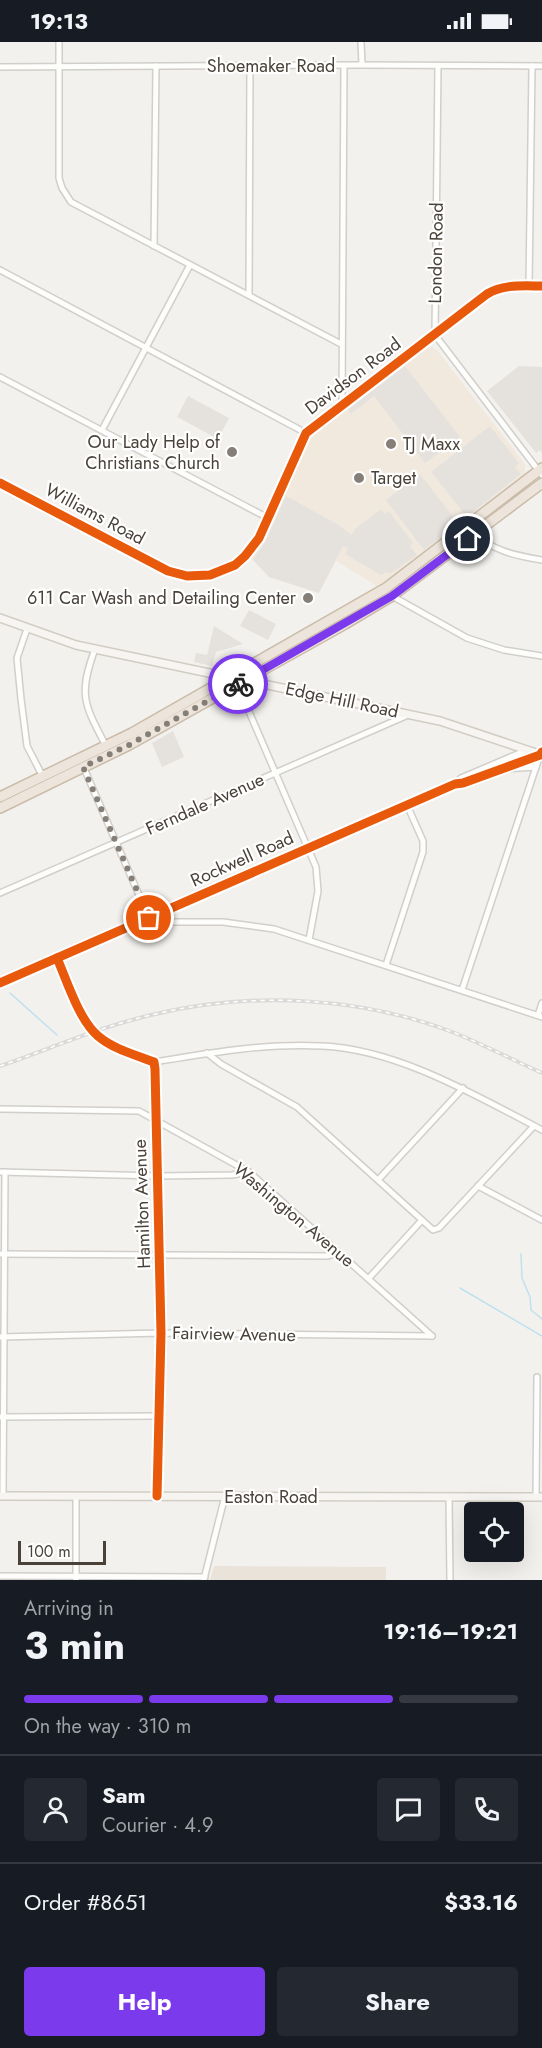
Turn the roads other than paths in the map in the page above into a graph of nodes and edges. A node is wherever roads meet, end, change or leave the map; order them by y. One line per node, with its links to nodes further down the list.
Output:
1 (59, 42): 10 (street)
2 (361, 42): 3 (street)
3 (362, 65): 5 (street, Shoemaker Road); 6 (street, Shoemaker Road)
4 (156, 66): 10 (street, Shoemaker Road); 11 (street, Shoemaker Road); 12 (street)
5 (344, 66): 11 (street, Shoemaker Road); 19 (street)
6 (438, 66): 7 (street, Shoemaker Road); 18 (street, London Road)
7 (532, 66): 8 (street, Shoemaker Road); 15 (street)
8 (542, 66)
9 (0, 67): 10 (street, Shoemaker Road)
10 (59, 67): 12 (street)
11 (250, 67): 17 (street)
12 (154, 246): 13 (street)
13 (190, 265): 17 (street); 20 (street)
14 (0, 270): 20 (street)
15 (529, 286): 16 (street, Davidson Road); 18 (street, Davidson Road)
16 (542, 286)
17 (249, 295): 19 (street)
18 (435, 335): 22 (street, Davidson Road); 25 (street)
19 (341, 344): 22 (street)
20 (147, 348): 23 (street); 24 (street)
21 (0, 376): 23 (street)
22 (342, 405): 24 (street, Davidson Road)
23 (102, 430): 28 (street)
24 (306, 433): 28 (street, Davidson Road)
25 (541, 471): 29 (highway)
26 (0, 483): 32 (street, Williams Road)
27 (542, 483): 30 (highway)
28 (268, 518): 32 (street, Davidson Road)
29 (468, 524): 30 (street); 33 (highway)
30 (475, 534): 31 (street); 33 (highway)
31 (542, 560)
32 (175, 574)
33 (388, 592): 37 (street); 40 (highway); 43 (highway)
34 (0, 618): 35 (street, Edge Hill Road)
35 (27, 629): 36 (street, Edge Hill Road); 47 (street)
36 (95, 649): 39 (street, Edge Hill Road, bridge); 40 (street)
37 (542, 656)
38 (244, 700): 46 (street)
39 (409, 714): 41 (street, Edge Hill Road); 46 (street, Ferndale Avenue)
40 (106, 746): 43 (highway)
41 (527, 750): 42 (street, Edge Hill Road); 48 (street, Rockwell Road)
42 (541, 754): 44 (street); 45 (street, Rockwell Road)
43 (81, 763): 47 (highway); 52 (street)
44 (536, 768): 45 (street, Rockwell Road); 60 (street)
45 (498, 770): 48 (street, Rockwell Road)
46 (275, 773): 52 (street, Ferndale Avenue); 53 (street)
47 (44, 781): 49 (highway); 51 (highway)
48 (455, 784): 50 (street, Rockwell Road)
49 (0, 797)
50 (407, 805): 53 (street, Rockwell Road); 58 (street)
51 (0, 808)
52 (117, 843): 54 (street, Ferndale Avenue); 55 (street)
53 (307, 849): 55 (street, Rockwell Road); 56 (street)
54 (0, 893)
55 (149, 918): 56 (street); 57 (street, Rockwell Road)
56 (309, 940): 58 (street)
57 (57, 958): 59 (street, Rockwell Road); 64 (street)
58 (386, 965): 60 (street)
59 (0, 982)
60 (462, 990): 62 (street)
61 (542, 1003): 62 (street)
62 (540, 1016)
63 (207, 1053): 64 (street); 65 (street); 73 (street)
64 (154, 1062): 67 (street, Hamilton Avenue)
65 (463, 1088): 68 (street); 73 (street)
66 (0, 1109): 67 (street, Washington Avenue)
67 (156, 1120): 71 (street, Washington Avenue); 72 (street, Hamilton Avenue)
68 (534, 1126): 69 (street); 74 (street)
69 (542, 1130)
70 (2, 1172): 72 (street); 78 (street)
71 (249, 1172): 72 (street); 77 (street, Washington Avenue)
72 (158, 1176): 79 (street, Hamilton Avenue)
73 (378, 1180): 75 (street)
74 (478, 1186): 75 (street); 76 (street)
75 (422, 1220): 80 (street)
76 (542, 1220)
77 (339, 1252): 79 (street); 80 (street, Washington Avenue)
78 (2, 1254): 79 (street); 83 (street)
79 (161, 1254): 81 (street, Hamilton Avenue)
80 (369, 1278): 82 (street, Washington Avenue)
81 (161, 1333): 82 (street, Fairview Avenue); 83 (street, Fairview Avenue); 85 (street, Hamilton Avenue)
82 (432, 1336)
83 (2, 1337): 86 (street)
84 (537, 1377): 92 (street)
85 (158, 1416): 86 (street); 88 (street, Hamilton Avenue)
86 (2, 1417): 87 (street)
87 (2, 1496): 90 (street, Easton Road)
88 (157, 1496): 89 (street, Easton Road); 90 (street, Easton Road)
89 (225, 1496): 91 (street, Easton Road); 95 (street)
90 (76, 1497): 94 (street)
91 (449, 1497): 92 (street, Easton Road); 96 (street)
92 (539, 1497)
93 (0, 1576): 94 (street)
94 (76, 1578): 95 (street)
95 (204, 1579)
96 (450, 1580)

